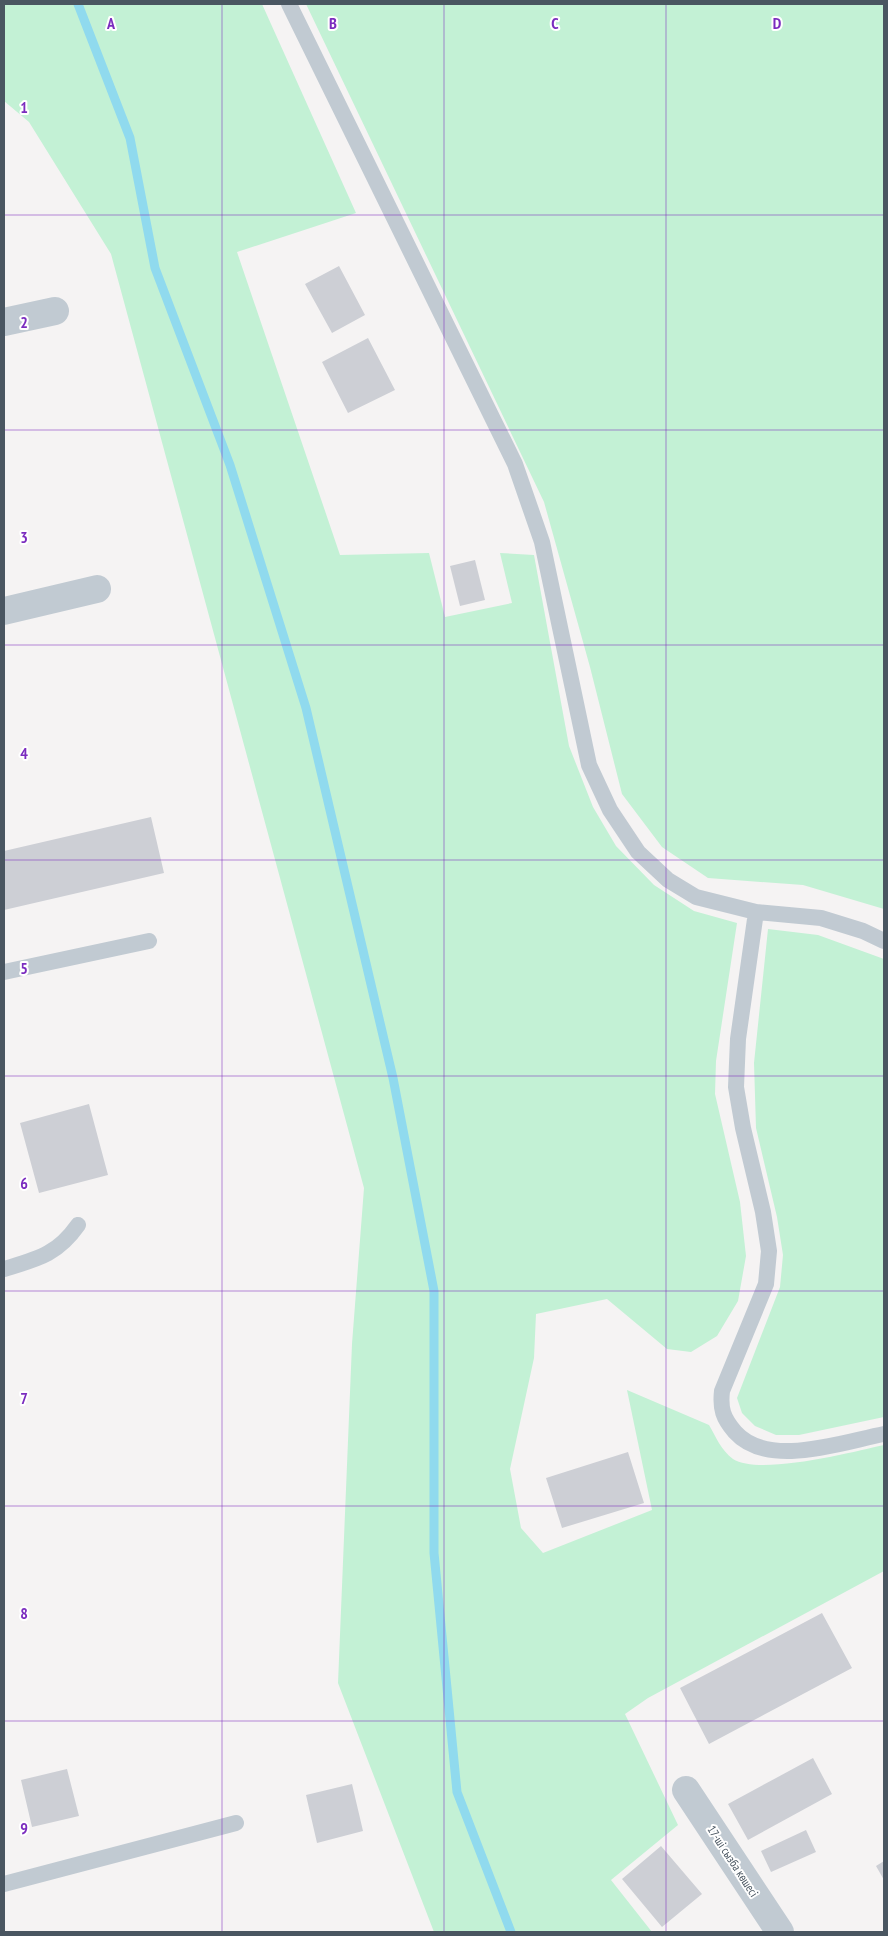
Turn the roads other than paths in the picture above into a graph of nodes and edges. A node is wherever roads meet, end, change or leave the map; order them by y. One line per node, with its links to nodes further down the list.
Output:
1 (289, 4): 6 (lane)
2 (55, 311): 3 (street)
3 (4, 322)
4 (97, 589): 5 (street)
5 (4, 611)
6 (756, 912): 7 (lane); 12 (lane)
7 (884, 940)
8 (150, 941): 9 (lane)
9 (4, 972)
10 (78, 1225): 11 (lane)
11 (4, 1269)
12 (884, 1434)
13 (686, 1790): 16 (street, 17-ші сызба көшесі)
14 (236, 1823): 15 (lane)
15 (4, 1884)
16 (780, 1932)

